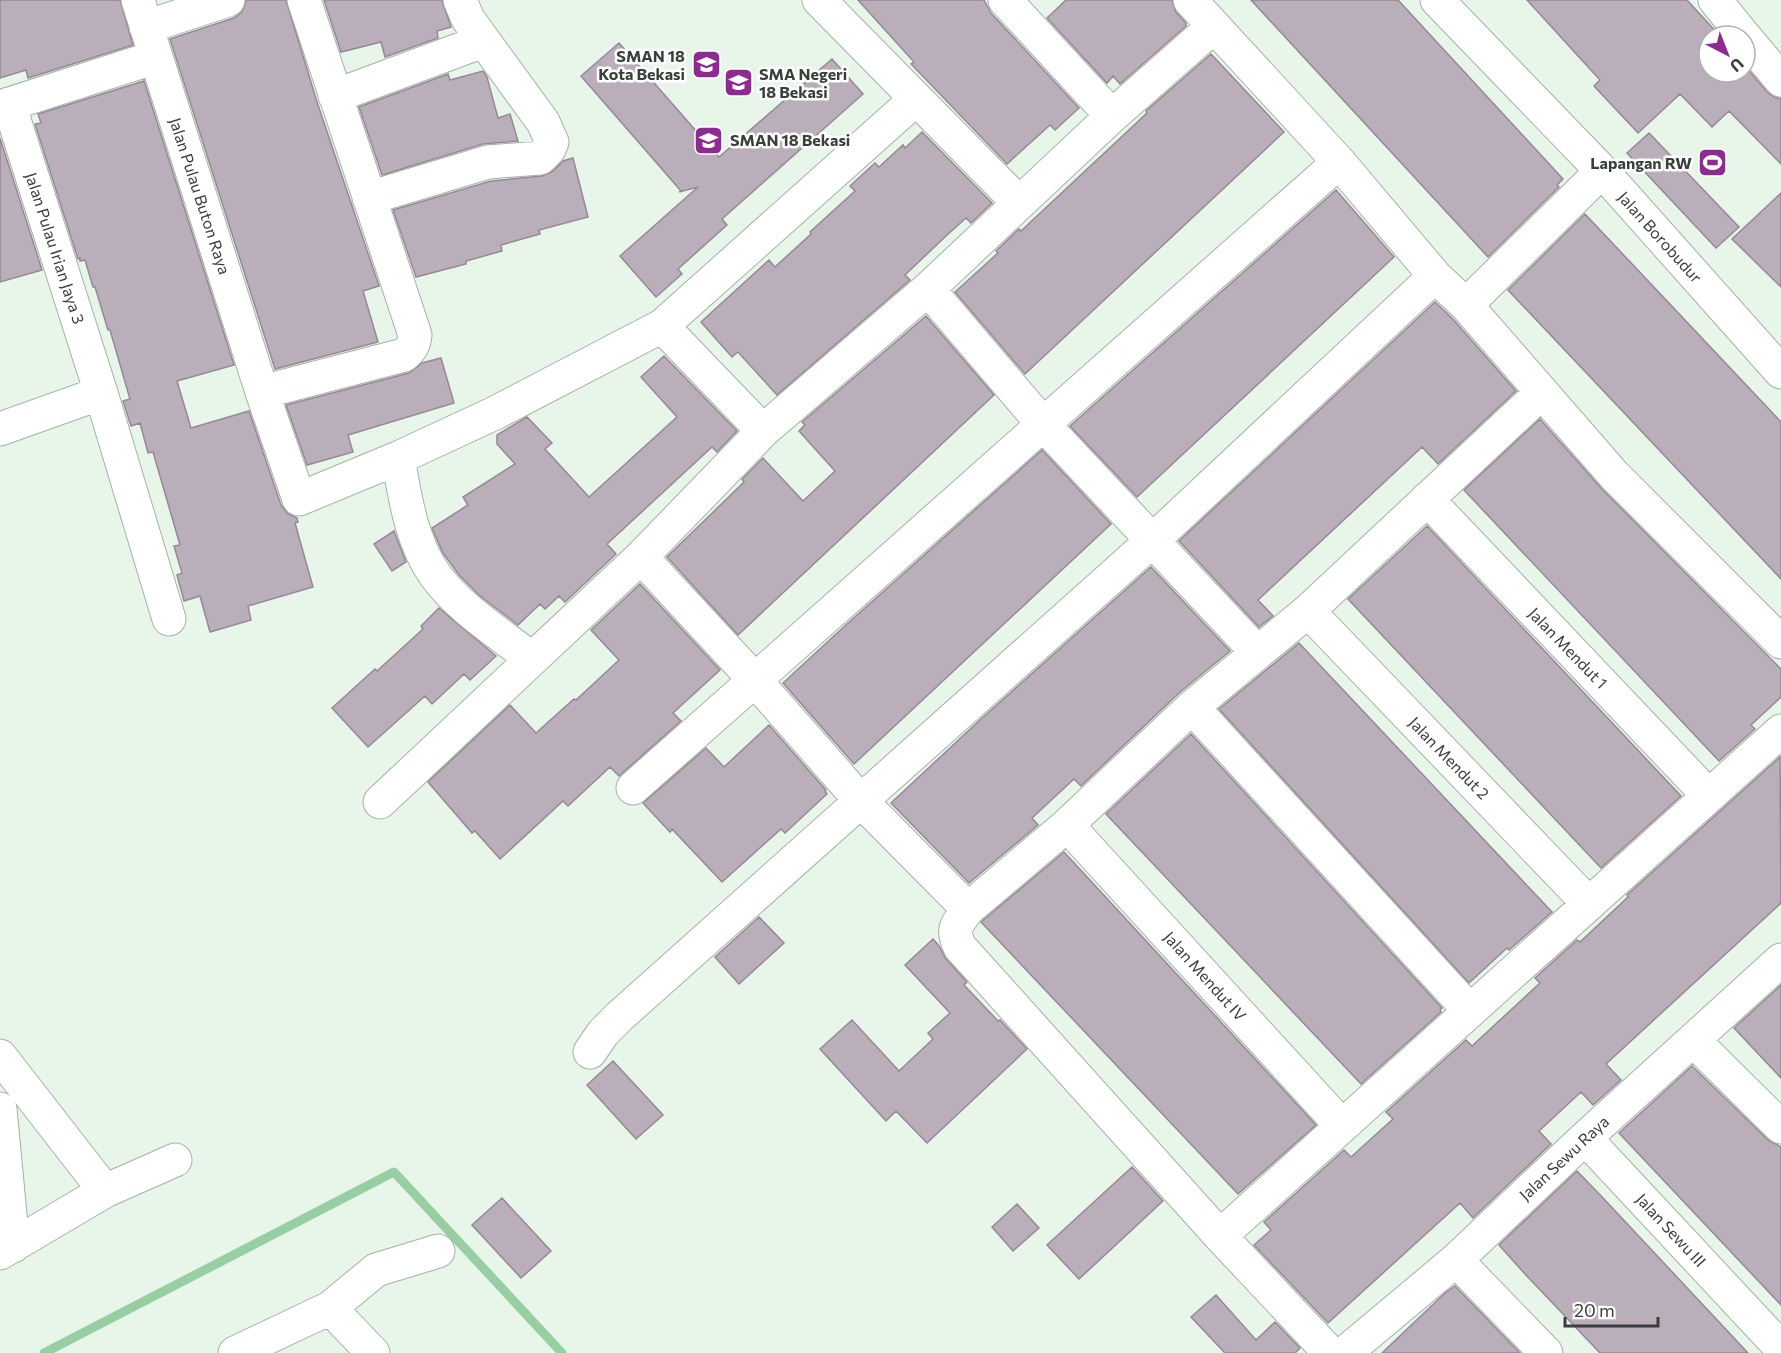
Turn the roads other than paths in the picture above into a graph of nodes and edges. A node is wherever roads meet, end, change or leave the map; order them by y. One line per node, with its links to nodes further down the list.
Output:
1 (228, 0): 11 (street)
2 (304, 0): 15 (street)
3 (460, 0): 12 (street)
4 (819, 0): 16 (street)
5 (1005, 0): 18 (street)
6 (1190, 0): 10 (street)
7 (1437, 0): 20 (street, Jalan Borobudur)
8 (1715, 0): 9 (street)
9 (1734, 24)
10 (1214, 27): 18 (street); 19 (street)
11 (147, 28): 17 (street); 28 (street, Jalan Pulau Buton Raya)
12 (483, 40): 15 (street); 21 (street)
13 (1757, 49): 14 (street)
14 (1777, 68)
15 (335, 96): 21 (street)
16 (916, 99): 22 (street); 26 (street)
17 (4, 105): 30 (street, Jalan Pulau Irian Jaya 3)
18 (1112, 116): 22 (street)
19 (1339, 162): 23 (street); 31 (street)
20 (1602, 171): 25 (street); 27 (street, Jalan Borobudur)
21 (369, 198): 28 (street)
22 (1020, 203): 24 (street)
23 (1435, 276): 25 (street); 36 (street)
24 (928, 289): 31 (street); 33 (street)
25 (1466, 305): 29 (street)
26 (662, 326): 33 (street); 34 (street)
27 (1781, 372)
28 (262, 392): 34 (street, Jalan Pulau Buton Raya)
29 (1542, 392): 35 (street); 40 (street)
30 (101, 393): 32 (street); 39 (street, Jalan Pulau Irian Jaya 3)
31 (1042, 423): 36 (street); 43 (street)
32 (0, 429)
33 (764, 431): 37 (street)
34 (398, 458): 42 (street)
35 (1427, 500): 38 (street); 47 (street, Jalan Mendut 1)
36 (1153, 540): 41 (street); 48 (street)
37 (641, 557): 42 (street); 43 (street)
38 (1308, 611): 41 (street); 51 (street, Jalan Mendut 2)
39 (169, 619)
40 (1781, 642)
41 (1257, 652): 44 (street)
42 (532, 659): 49 (street)
43 (754, 679): 46 (street); 48 (street)
44 (1192, 707): 50 (street); 54 (street)
45 (1781, 731): 47 (street)
46 (633, 788)
47 (1709, 796): 51 (street)
48 (860, 800): 52 (street); 56 (street)
49 (380, 802)
50 (1067, 825): 52 (street); 59 (street, Jalan Mendut IV)
51 (1589, 904): 54 (street)
52 (968, 909): 64 (street)
53 (1781, 960): 55 (street, Jalan Sewu Raya)
54 (1470, 1011): 59 (street)
55 (1694, 1041): 60 (street); 61 (street, Jalan Sewu Raya)
56 (590, 1052)
57 (0, 1056): 63 (street)
58 (0, 1109): 65 (street)
59 (1342, 1126): 64 (street)
60 (1781, 1127)
61 (1585, 1138): 67 (street, Jalan Sewu Raya); 69 (street, Jalan Sewu III)
62 (175, 1160): 63 (street)
63 (105, 1191): 65 (street)
64 (1220, 1236): 72 (street)
65 (7, 1249)
66 (438, 1251): 68 (street)
67 (1456, 1260): 73 (street, Jalan Sewu Raya); 74 (street)
68 (330, 1308): 70 (street); 71 (street)
69 (1781, 1348)
70 (235, 1353)
71 (373, 1353)
72 (1330, 1353)
73 (1345, 1353)
74 (1546, 1353)

